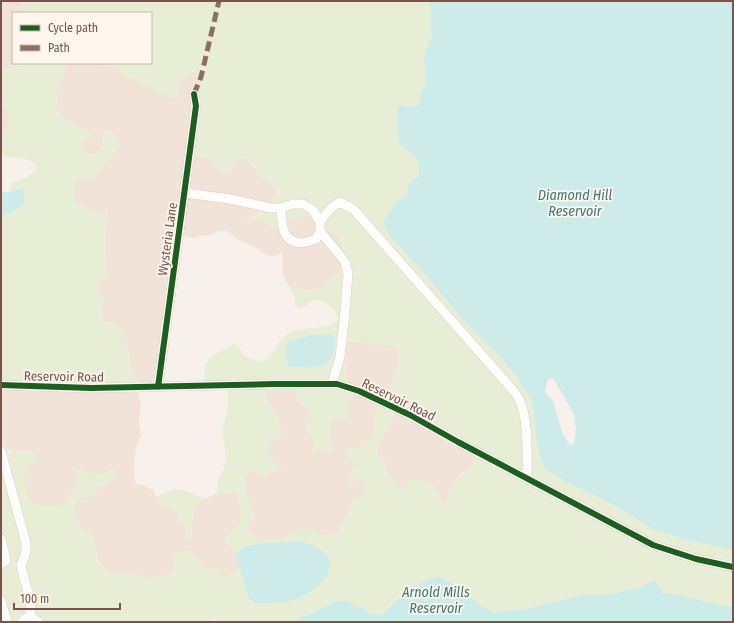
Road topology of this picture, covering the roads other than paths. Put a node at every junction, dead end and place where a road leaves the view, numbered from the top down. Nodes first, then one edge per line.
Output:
1 (194, 94) dead end
2 (185, 193) junction
3 (281, 208) junction
4 (320, 226) junction
5 (332, 384) junction
6 (1, 385) edge
7 (158, 387) junction
8 (1, 451) edge
9 (527, 478) junction
10 (1, 539) edge
11 (4, 562) edge
12 (21, 566) junction
13 (733, 567) edge
14 (1, 601) edge
15 (35, 620) edge
16 (7, 622) edge
17 (22, 622) edge

1 - 2 street, Wysteria Lane
2 - 3 street
2 - 7 street, Wysteria Lane
3 - 4 street
3 - 4 street
4 - 5 street
4 - 9 street
5 - 7 street, Reservoir Road
5 - 9 street, Reservoir Road
6 - 7 street, Reservoir Road
8 - 12 street
9 - 13 street, Reservoir Road
10 - 11 street
11 - 12 street
12 - 15 street
14 - 16 street
15 - 17 street

